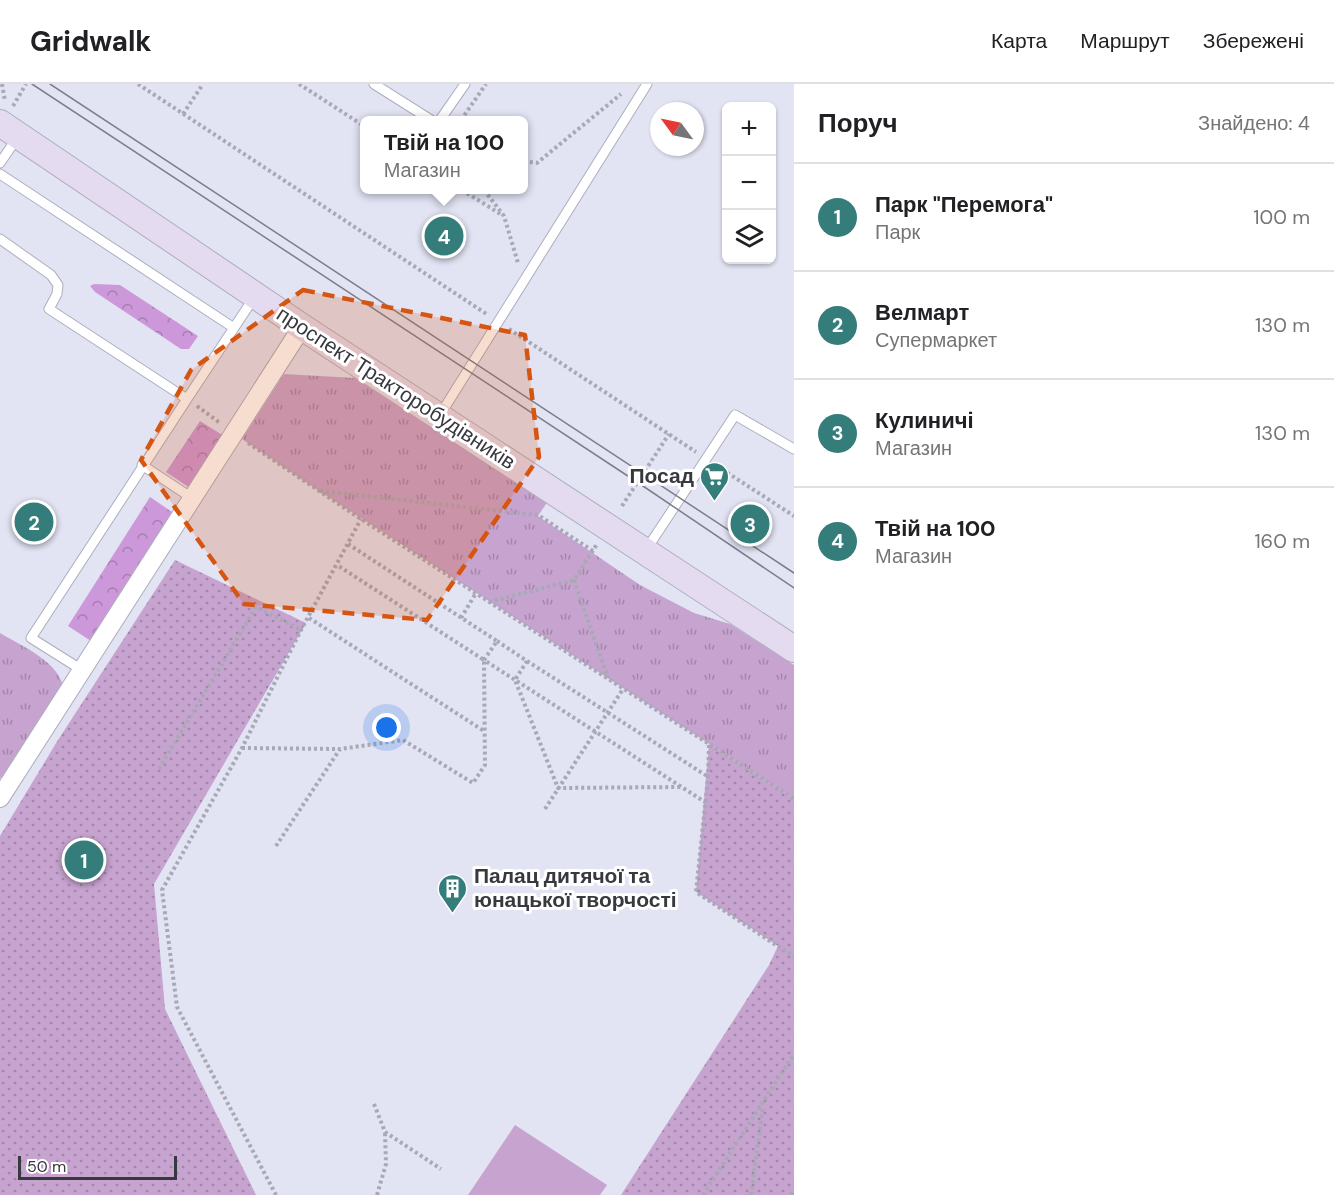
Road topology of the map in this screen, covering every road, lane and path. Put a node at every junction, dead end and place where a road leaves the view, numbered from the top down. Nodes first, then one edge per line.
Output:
1 (26, 84) edge
2 (138, 84) edge
3 (203, 84) edge
4 (299, 84) edge
5 (374, 84) edge
6 (465, 84) edge
7 (647, 84) edge
8 (625, 91) dead end
9 (183, 114) junction
10 (426, 116) edge
11 (444, 116) edge
12 (360, 123) edge
13 (9, 124) edge
14 (528, 162) edge
15 (0, 163) edge
16 (0, 174) edge
17 (470, 194) edge
18 (488, 194) edge
19 (504, 216) junction
20 (0, 240) edge
21 (524, 280) junction
22 (256, 295) junction
23 (498, 321) junction
24 (302, 327) junction
25 (234, 328) junction
26 (187, 399) junction
27 (438, 417) junction
28 (234, 434) junction
29 (669, 434) junction
30 (794, 450) edge
31 (706, 459) junction
32 (142, 465) junction
33 (319, 491) junction
34 (192, 498) junction
35 (622, 506) dead end
36 (794, 516) edge
37 (361, 519) junction
38 (348, 544) junction
39 (597, 544) dead end
40 (593, 551) junction
41 (645, 552) junction
42 (337, 565) junction
43 (574, 580) junction
44 (476, 593) junction
45 (489, 602) junction
46 (308, 618) junction
47 (461, 618) junction
48 (301, 630) junction
49 (496, 641) junction
50 (794, 649) edge
51 (484, 660) junction
52 (528, 661) junction
53 (82, 670) junction
54 (608, 679) junction
55 (515, 680) junction
56 (623, 688) junction
57 (607, 713) junction
58 (484, 731) junction
59 (595, 732) junction
60 (709, 744) junction
61 (242, 748) junction
62 (340, 749) junction
63 (159, 769) dead end
64 (708, 777) junction
65 (681, 787) junction
66 (558, 788) junction
67 (0, 796) edge
68 (794, 799) edge
69 (705, 802) junction
70 (545, 809) dead end
71 (276, 846) dead end
72 (794, 957) edge
73 (794, 1054) edge
74 (764, 1102) junction
75 (374, 1104) dead end
76 (385, 1132) junction
77 (441, 1169) dead end
78 (794, 1190) edge
79 (276, 1195) edge
80 (377, 1195) edge
81 (703, 1195) edge
82 (751, 1195) edge
83 (791, 1195) edge

1 - 13 path
2 - 9 path
3 - 9 path
4 - 12 path
5 - 10 lane
6 - 11 lane
7 - 21 lane
8 - 14 path
9 - 23 path
13 - 15 lane
13 - 22 main road, проспект Тракторобудівників
16 - 25 lane
17 - 19 path
18 - 19 path
19 - 21 path
20 - 26 lane
21 - 23 lane
22 - 24 main road, проспект Тракторобудівників
22 - 25 lane
23 - 27 lane
23 - 29 path
24 - 27 main road, проспект Тракторобудівників
24 - 28 street
25 - 26 lane
26 - 28 path
26 - 32 lane
27 - 41 main road, проспект Тракторобудівників
28 - 33 path
28 - 34 street
29 - 31 path
29 - 35 path
30 - 31 lane
31 - 36 path
31 - 41 lane
32 - 34 lane
32 - 53 lane
33 - 37 path
33 - 40 path
34 - 53 street
37 - 38 path
37 - 44 path
38 - 42 path
38 - 47 path
39 - 40 path
40 - 43 path
41 - 50 main road, проспект Тракторобудівників
42 - 46 path
42 - 51 path
43 - 45 path
43 - 54 path
44 - 45 path
44 - 47 path
45 - 54 path
46 - 48 path
46 - 58 path
47 - 49 path
48 - 61 path
48 - 63 path
49 - 51 path
49 - 52 path
51 - 55 path
51 - 58 path
52 - 55 path
52 - 57 path
53 - 67 street
54 - 56 path
55 - 59 path
55 - 66 path
56 - 57 path
56 - 60 path
57 - 59 path
57 - 64 path
58 - 62 path
59 - 65 path
59 - 66 path
60 - 64 path
60 - 68 path
61 - 62 path
61 - 79 path
62 - 71 path
64 - 69 path
65 - 66 path
65 - 69 path
66 - 70 path
69 - 72 path
73 - 74 path
74 - 81 path
74 - 82 path
75 - 76 path
76 - 77 path
76 - 80 path
78 - 83 path

